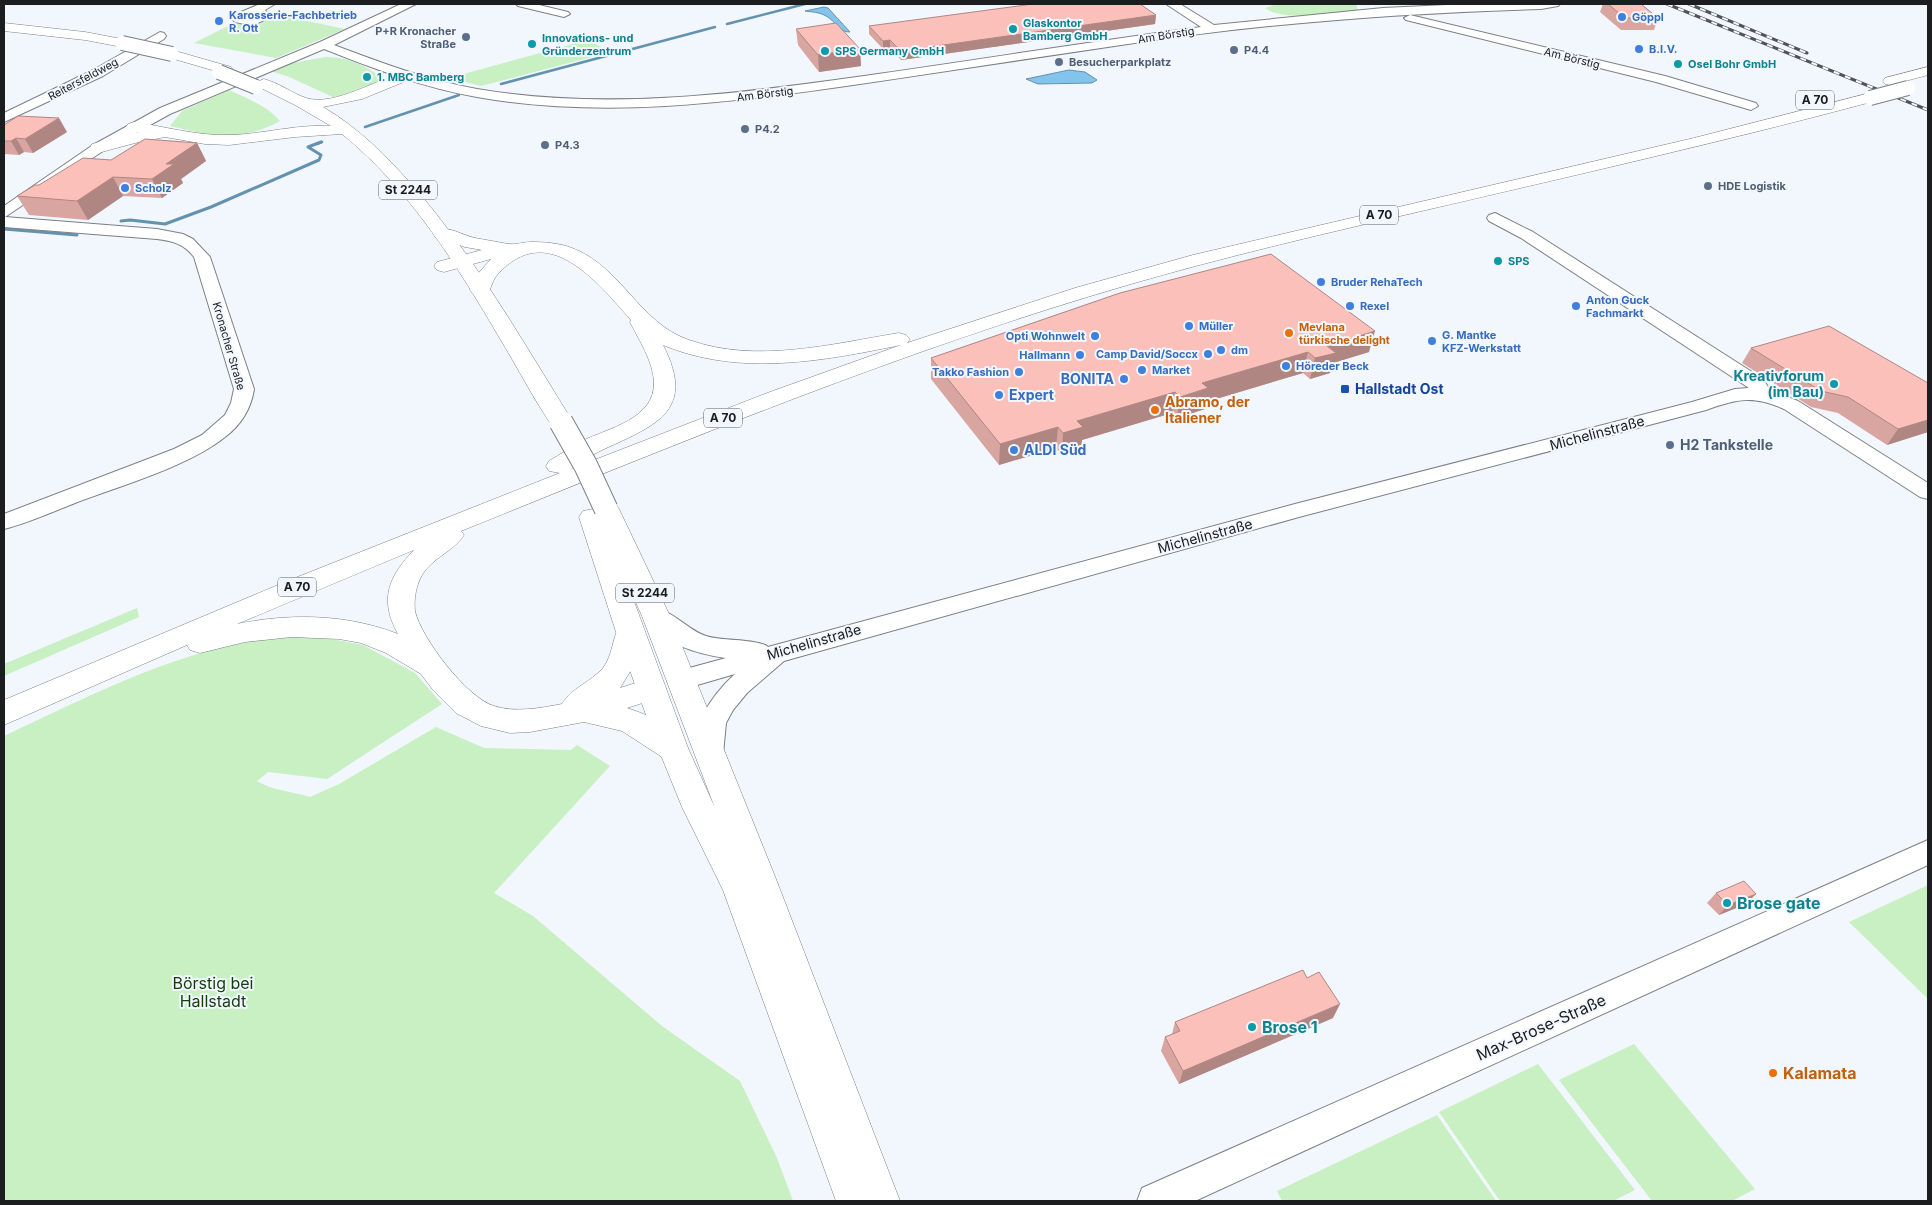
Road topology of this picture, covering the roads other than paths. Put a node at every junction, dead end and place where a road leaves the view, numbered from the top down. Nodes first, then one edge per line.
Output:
1 (410, 4) edge
2 (522, 4) edge
3 (1172, 4) edge
4 (1479, 4) edge
5 (1554, 4) edge
6 (1466, 8) junction
7 (1392, 11) junction
8 (552, 18) dead end
9 (1211, 28) junction
10 (4, 29) edge
11 (347, 34) junction
12 (160, 36) dead end
13 (324, 45) junction
14 (353, 56) junction
15 (291, 58) junction
16 (386, 68) junction
17 (1928, 71) edge
18 (410, 77) junction
19 (1928, 82) edge
20 (384, 85) junction
21 (301, 105) junction
22 (165, 110) junction
23 (1753, 110) junction
24 (1776, 116) junction
25 (4, 118) edge
26 (134, 126) junction
27 (339, 129) junction
28 (169, 132) junction
29 (258, 137) junction
30 (98, 148) junction
31 (1471, 177) dead end
32 (1384, 197) dead end
33 (4, 213) edge
34 (1496, 218) dead end
35 (4, 222) edge
36 (442, 233) junction
37 (527, 249) junction
38 (453, 264) junction
39 (480, 290) junction
40 (637, 316) junction
41 (900, 338) junction
42 (1761, 392) junction
43 (554, 424) junction
44 (554, 468) junction
45 (532, 492) junction
46 (1928, 492) edge
47 (599, 511) junction
48 (4, 522) edge
49 (656, 616) junction
50 (630, 632) junction
51 (785, 650) junction
52 (432, 669) junction
53 (680, 680) junction
54 (64, 687) junction
55 (651, 688) junction
56 (4, 694) edge
57 (4, 713) edge
58 (570, 713) junction
59 (673, 748) junction
60 (710, 756) junction
61 (1928, 852) edge
62 (857, 1201) edge
63 (879, 1201) edge
64 (1155, 1201) edge

1 - 11 street
2 - 8 street
3 - 9 street, Am Börstig
4 - 6 street, Am Börstig
5 - 6 street, Am Börstig
6 - 7 street, Am Börstig
7 - 9 street, Am Börstig
7 - 23 street, Am Börstig
9 - 18 street, Am Börstig
10 - 21 main road, St 2244, bridge
11 - 13 street
11 - 14 street
12 - 25 street, Reitersfeldweg
13 - 14 street, Am Börstig
13 - 15 street
14 - 15 street
14 - 16 street, Am Börstig
15 - 22 street
16 - 18 street, Am Börstig
16 - 20 main road
17 - 24 main road, A 70
18 - 20 main road
18 - 27 main road
19 - 24 main road, A 70, bridge
20 - 21 main road
21 - 27 main road, St 2244
21 - 29 main road
22 - 26 street
22 - 28 main road
23 - 24 main road, A 70
23 - 31 main road, A 70
24 - 45 main road, A 70
26 - 28 main road
26 - 30 street
27 - 29 main road
27 - 36 main road, St 2244
27 - 38 main road, St 2244
28 - 29 main road
28 - 30 main road
30 - 33 street
32 - 41 main road, A 70
34 - 42 street, Michelinstraße
35 - 48 street, Kronacher Straße
36 - 37 main road
36 - 38 main road, St 2244
37 - 38 main road
37 - 39 main road
37 - 40 main road
38 - 39 main road, St 2244
38 - 43 main road, St 2244
39 - 43 main road, St 2244
40 - 41 main road
40 - 44 main road
41 - 44 main road, A 70
42 - 46 street, Michelinstraße
42 - 51 street, Michelinstraße
43 - 47 main road, St 2244
44 - 56 main road, A 70
45 - 52 main road
45 - 54 main road, A 70
47 - 49 main road, St 2244
47 - 50 main road, St 2244
49 - 51 street
49 - 53 main road, St 2244
50 - 55 main road, St 2244
50 - 58 main road
51 - 53 street, Michelinstraße
51 - 60 street
52 - 54 main road
52 - 58 main road
53 - 55 main road, Michelinstraße
53 - 60 main road, St 2244
54 - 57 main road, A 70
55 - 58 main road, Michelinstraße
55 - 59 main road, St 2244
58 - 59 main road
59 - 62 main road, St 2244
60 - 63 main road, St 2244
61 - 64 street, Max-Brose-Straße

